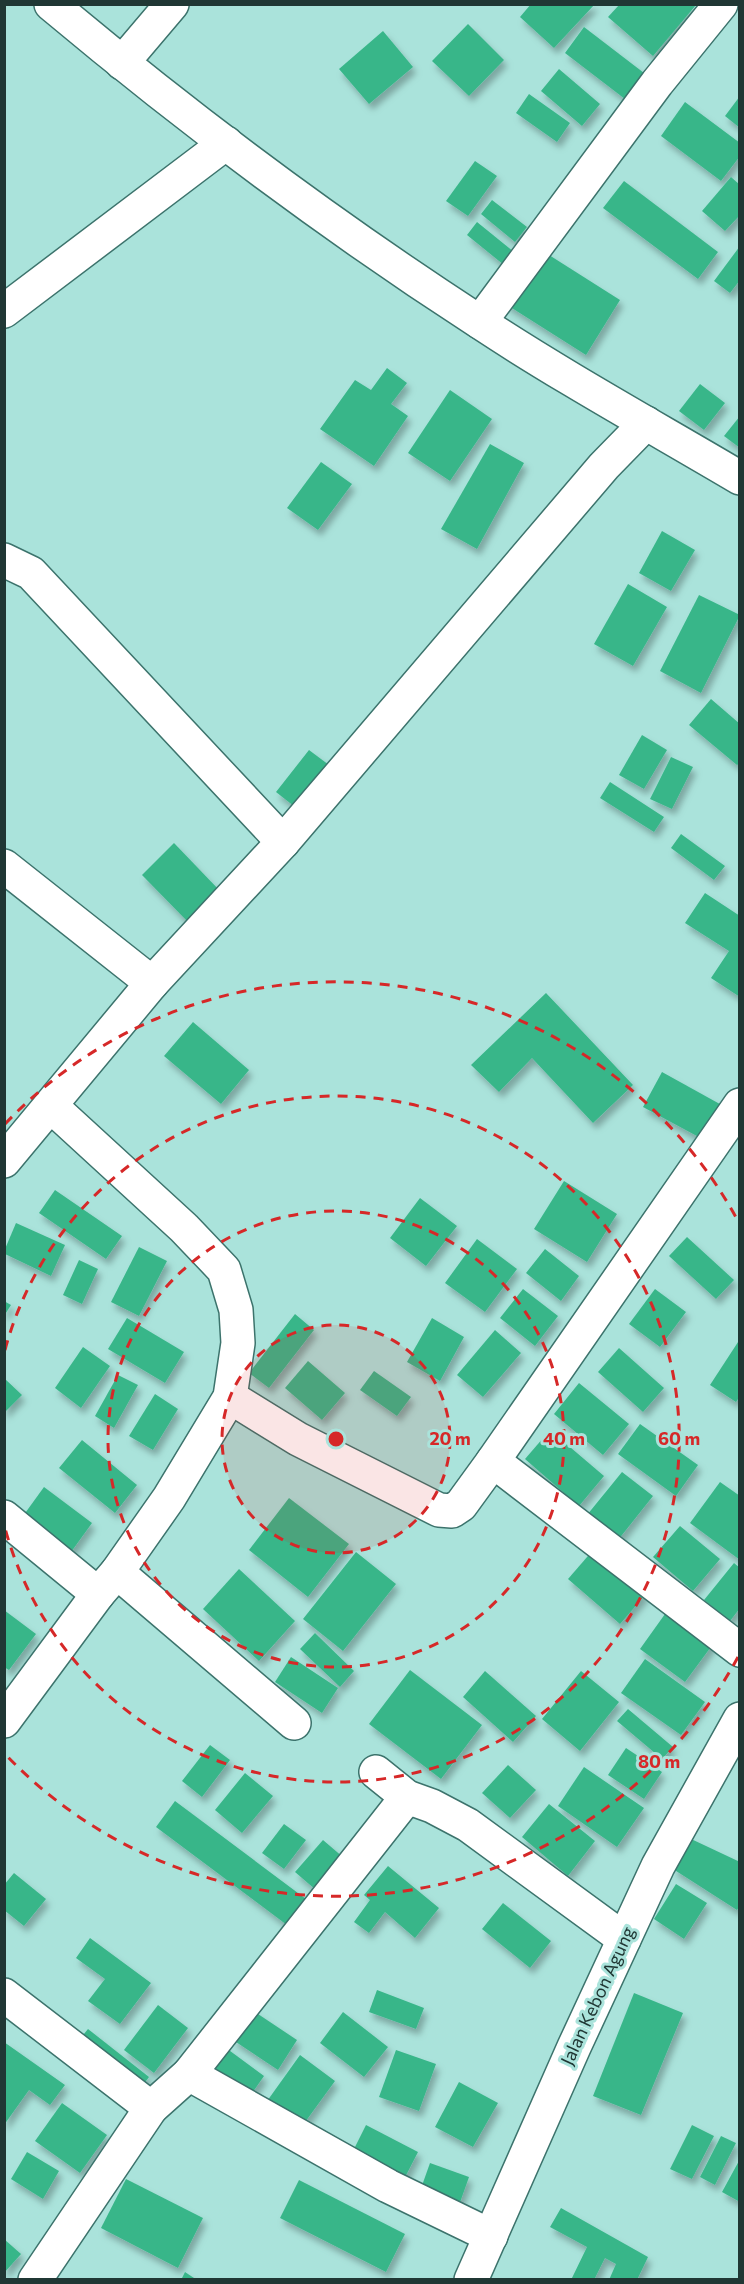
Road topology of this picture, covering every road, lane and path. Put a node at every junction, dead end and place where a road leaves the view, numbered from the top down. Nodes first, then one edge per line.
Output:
1 (51, 4) edge
2 (172, 4) edge
3 (721, 4) edge
4 (122, 63) junction
5 (226, 143) junction
6 (4, 311) edge
7 (480, 322) junction
8 (646, 423) junction
9 (740, 478) edge
10 (4, 560) edge
11 (283, 842) junction
12 (4, 866) edge
13 (152, 983) junction
14 (740, 1105) edge
15 (51, 1106) junction
16 (728, 1146) edge
17 (4, 1161) edge
18 (230, 1397) junction
19 (493, 1461) junction
20 (4, 1517) edge
21 (108, 1583) junction
22 (740, 1650) edge
23 (740, 1719) edge
24 (4, 1721) edge
25 (294, 1723) dead end
26 (376, 1772) dead end
27 (407, 1797) junction
28 (624, 1939) junction
29 (5, 1998) edge
30 (189, 2074) junction
31 (151, 2109) junction
32 (491, 2236) junction
33 (34, 2280) edge
34 (471, 2280) edge

1 - 4 street
2 - 4 street
3 - 7 street
4 - 5 street
5 - 6 street
5 - 7 street
7 - 8 street
8 - 9 street
8 - 11 street
10 - 11 street
11 - 13 street
12 - 13 street
13 - 15 street
14 - 16 street
15 - 17 street
15 - 18 street
16 - 19 street
18 - 19 street
18 - 21 street
19 - 22 street
20 - 21 street
21 - 24 street
21 - 25 street
23 - 28 street, Jalan Kebon Agung
26 - 27 street
27 - 28 street
27 - 30 street
28 - 32 street, Jalan Kebon Agung
29 - 31 street
30 - 31 street
30 - 32 street
31 - 33 street
32 - 34 street, Jalan Kebon Agung

